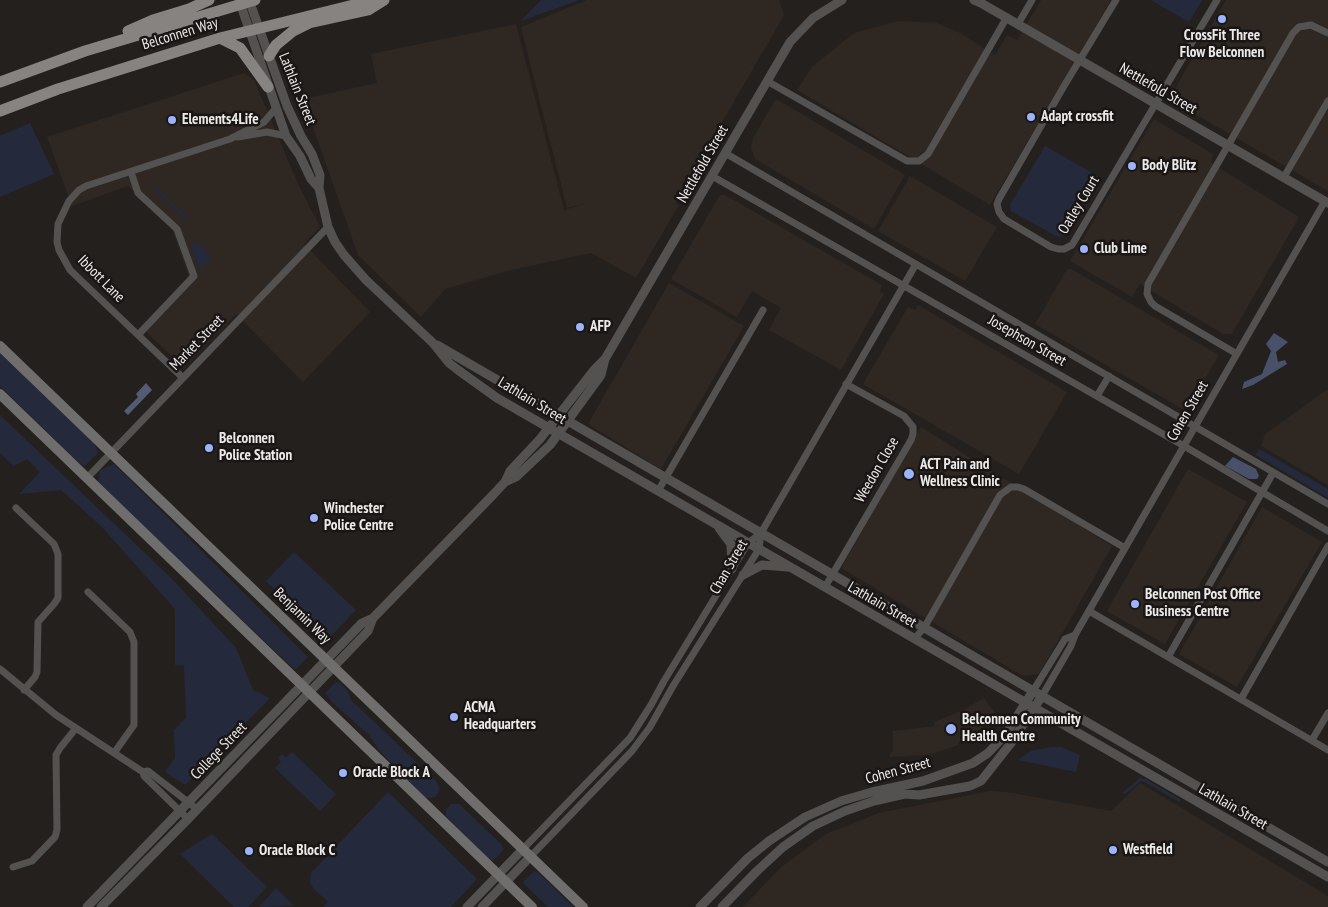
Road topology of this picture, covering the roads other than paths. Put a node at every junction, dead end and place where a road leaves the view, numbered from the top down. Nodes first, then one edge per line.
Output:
1 (209, 0) edge
2 (374, 0) edge
3 (384, 0) edge
4 (842, 0) edge
5 (974, 0) edge
6 (1032, 0) edge
7 (1116, 0) edge
8 (1217, 0) edge
9 (246, 1) edge
10 (1007, 17) junction
11 (1018, 24) junction
12 (254, 29) junction
13 (1328, 34) edge
14 (220, 38) junction
15 (85, 50) junction
16 (269, 56) junction
17 (1081, 60) junction
18 (767, 81) junction
19 (0, 82) edge
20 (268, 87) junction
21 (1328, 101) edge
22 (1156, 104) junction
23 (276, 108) junction
24 (0, 111) edge
25 (286, 136) junction
26 (230, 138) junction
27 (1228, 145) junction
28 (725, 153) junction
29 (131, 172) junction
30 (712, 176) junction
31 (1284, 177) junction
32 (318, 188) junction
33 (1326, 202) edge
34 (328, 227) junction
35 (916, 264) junction
36 (904, 286) junction
37 (763, 310) dead end
38 (138, 335) junction
39 (433, 343) junction
40 (0, 346) edge
41 (1237, 354) junction
42 (605, 359) junction
43 (1109, 376) junction
44 (183, 378) junction
45 (846, 384) junction
46 (0, 394) edge
47 (1097, 396) junction
48 (559, 416) junction
49 (568, 422) junction
50 (1195, 426) junction
51 (550, 428) junction
52 (559, 433) junction
53 (1184, 446) junction
54 (111, 453) junction
55 (1273, 473) junction
56 (87, 478) junction
57 (665, 478) junction
58 (505, 482) junction
59 (658, 491) junction
60 (1262, 492) junction
61 (1328, 504) edge
62 (16, 508) dead end
63 (715, 524) junction
64 (1328, 531) edge
65 (761, 533) junction
66 (748, 543) junction
67 (1328, 546) edge
68 (1125, 548) junction
69 (759, 549) junction
70 (791, 568) junction
71 (732, 569) junction
72 (832, 574) junction
73 (742, 575) junction
74 (825, 587) junction
75 (88, 592) dead end
76 (1088, 611) junction
77 (924, 628) junction
78 (1075, 635) junction
79 (914, 639) junction
80 (1168, 657) junction
81 (330, 664) junction
82 (0, 669) edge
83 (306, 688) junction
84 (24, 690) junction
85 (1034, 691) junction
86 (1042, 696) junction
87 (1240, 699) junction
88 (1026, 704) junction
89 (1034, 708) junction
90 (1328, 713) edge
91 (76, 728) junction
92 (1312, 740) junction
93 (1328, 750) edge
94 (114, 753) junction
95 (143, 772) junction
96 (188, 802) junction
97 (197, 810) junction
98 (180, 811) junction
99 (188, 819) junction
100 (526, 853) junction
101 (1328, 862) edge
102 (13, 867) dead end
103 (1328, 877) edge
104 (503, 878) junction
105 (87, 907) edge
106 (101, 907) edge
107 (467, 907) edge
108 (482, 907) edge
109 (532, 907) edge
110 (583, 907) edge
111 (700, 907) edge
112 (722, 907) edge

1 - 15 main road
2 - 12 main road, Belconnen Way
3 - 16 main road
4 - 18 street, Nettlefold Street
5 - 10 street, Nettlefold Street
6 - 11 street
7 - 17 street, Oatley Court
8 - 22 street, Oatley Court
9 - 12 street
9 - 15 main road, Belconnen Way
10 - 11 street, Nettlefold Street
10 - 18 street
11 - 17 street, Nettlefold Street
12 - 14 main road, Belconnen Way
12 - 16 street, Lathlain Street
12 - 20 street, Lathlain Street
13 - 27 street
14 - 20 main road
14 - 24 main road, Belconnen Way
15 - 19 main road, Belconnen Way
16 - 32 street, Lathlain Street
17 - 22 street, Nettlefold Street
17 - 22 street, Oatley Court
18 - 28 street, Nettlefold Street
20 - 23 street, Lathlain Street
21 - 31 street
22 - 27 street, Nettlefold Street
23 - 25 street, Lathlain Street
23 - 26 street, Lathlain Street
25 - 26 street, Lathlain Street
25 - 32 street, Lathlain Street
26 - 29 street, Ibbott Lane
27 - 31 street, Nettlefold Street
27 - 41 street
28 - 30 street, Nettlefold Street
28 - 35 street, Josephson Street
29 - 38 street
29 - 38 street, Ibbott Lane
30 - 36 street, Josephson Street
30 - 42 street, Nettlefold Street
31 - 33 street, Nettlefold Street
32 - 34 street, Lathlain Street
33 - 41 street, Cohen Street
34 - 39 street, Lathlain Street
34 - 44 street, Market Street
35 - 36 street
35 - 43 street, Josephson Street
36 - 45 street
36 - 47 street, Josephson Street
37 - 57 street
38 - 44 street, Ibbott Lane
39 - 48 street, Lathlain Street
39 - 51 street, Lathlain Street
40 - 54 main road, Benjamin Way
41 - 50 street, Cohen Street
42 - 48 street, Nettlefold Street
42 - 49 street, Nettlefold Street
43 - 47 street
43 - 50 street, Josephson Street
44 - 54 street, Market Street
45 - 65 street
45 - 72 street, Weedon Close
46 - 56 main road
47 - 53 street, Josephson Street
48 - 49 street, Lathlain Street
48 - 51 street, Nettlefold Street
49 - 52 street, Nettlefold Street
49 - 57 street, Lathlain Street
50 - 53 street, Cohen Street
50 - 55 street, Josephson Street
51 - 52 street, Lathlain Street
51 - 58 street, College Street
52 - 58 street, College Street
52 - 59 street, Lathlain Street
53 - 60 street, Josephson Street
53 - 68 street, Cohen Street
54 - 56 street, Market Street
54 - 81 main road, Benjamin Way
55 - 60 street
55 - 61 street, Josephson Street
56 - 83 main road
57 - 59 street
57 - 65 street, Lathlain Street
58 - 81 street, College Street
59 - 63 street, Lathlain Street
60 - 64 street, Josephson Street
60 - 80 street
62 - 84 street
63 - 66 street, Lathlain Street
63 - 71 street
65 - 66 street, Chan Street
65 - 69 street, Chan Street
65 - 72 street, Lathlain Street
66 - 69 street, Lathlain Street
66 - 71 street, Chan Street
67 - 87 street
68 - 76 street, Cohen Street
68 - 77 street
69 - 70 street, Lathlain Street
69 - 73 street, Chan Street
70 - 73 street
70 - 74 street, Lathlain Street
71 - 100 street, Chan Street
72 - 74 street, Weedon Close
72 - 77 street, Lathlain Street
73 - 100 street, Chan Street
74 - 79 street, Lathlain Street
75 - 94 street
76 - 78 street, Cohen Street
76 - 80 street
77 - 79 street
77 - 85 street, Lathlain Street
78 - 85 street, Cohen Street
78 - 86 street, Cohen Street
79 - 88 street, Lathlain Street
80 - 87 street
81 - 83 street, College Street
81 - 100 main road, Benjamin Way
82 - 84 street
83 - 96 street, College Street
83 - 97 street, College Street
83 - 104 main road
84 - 91 street
85 - 86 street, Lathlain Street
85 - 88 street, Cohen Street
86 - 89 street, Cohen Street
86 - 101 street, Lathlain Street
87 - 92 street
88 - 89 street, Lathlain Street
88 - 111 street, Cohen Street
89 - 103 street, Lathlain Street
89 - 112 street, Cohen Street
90 - 92 street
91 - 94 street
91 - 102 street
92 - 93 street
94 - 95 street
95 - 96 street
95 - 98 street
96 - 97 street
96 - 98 street, College Street
97 - 99 street, College Street
98 - 99 street
98 - 105 street, College Street
99 - 106 street, College Street
100 - 104 street
100 - 110 main road, Benjamin Way
104 - 107 street
104 - 108 street
104 - 109 main road

